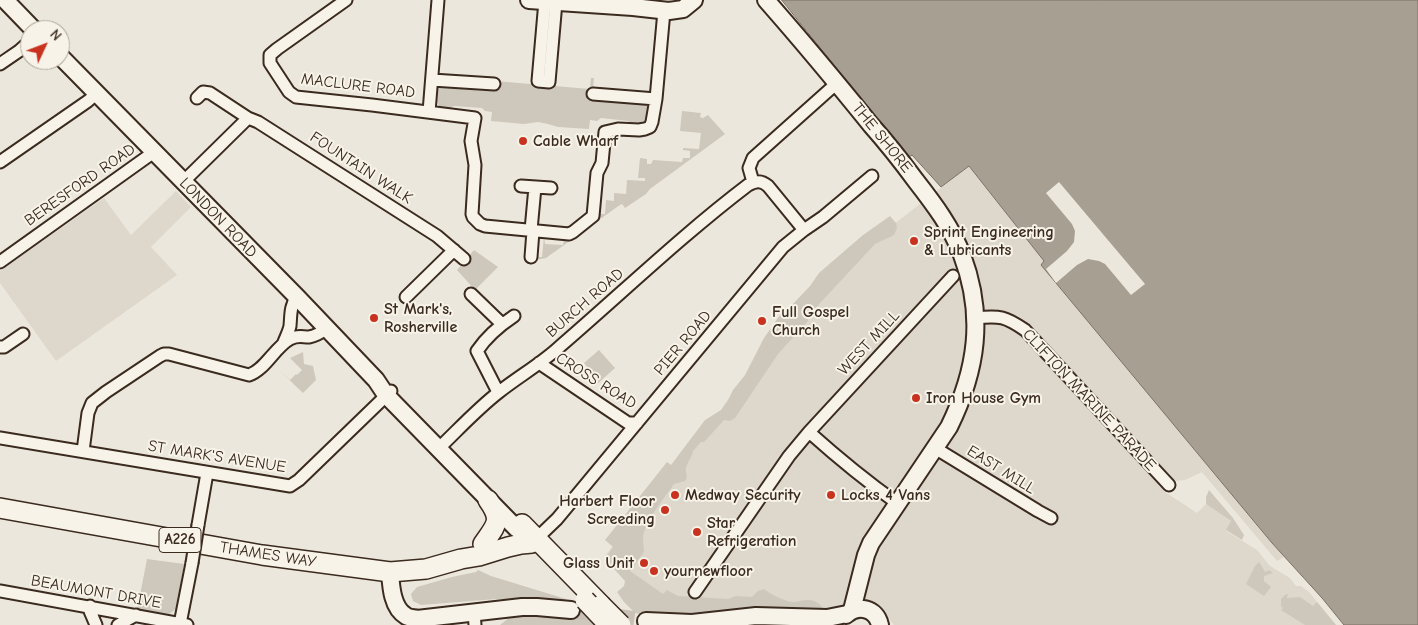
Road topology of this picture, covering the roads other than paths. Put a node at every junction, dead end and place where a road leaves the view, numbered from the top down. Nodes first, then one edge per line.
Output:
1 (5, 0) edge
2 (346, 0) edge
3 (438, 0) edge
4 (694, 0) edge
5 (766, 0) edge
6 (546, 1) edge
7 (633, 4) edge
8 (664, 11) junction
9 (24, 20) edge
10 (20, 50) edge
11 (0, 64) edge
12 (70, 66) edge
13 (432, 80) junction
14 (837, 83) junction
15 (494, 84) dead end
16 (97, 93) junction
17 (593, 94) dead end
18 (197, 98) dead end
19 (656, 99) junction
20 (429, 112) junction
21 (248, 118) junction
22 (154, 152) junction
23 (0, 162) edge
24 (872, 176) dead end
25 (183, 182) junction
26 (753, 182) junction
27 (521, 186) dead end
28 (534, 187) junction
29 (551, 188) dead end
30 (532, 230) junction
31 (804, 230) junction
32 (454, 250) junction
33 (531, 257) dead end
34 (464, 259) dead end
35 (0, 262) edge
36 (953, 276) dead end
37 (471, 294) dead end
38 (297, 297) junction
39 (406, 297) dead end
40 (514, 316) dead end
41 (976, 318) junction
42 (502, 324) junction
43 (327, 328) junction
44 (23, 334) dead end
45 (284, 342) junction
46 (0, 347) edge
47 (539, 364) junction
48 (389, 392) junction
49 (498, 392) junction
50 (637, 423) junction
51 (809, 432) junction
52 (0, 438) edge
53 (441, 446) junction
54 (935, 448) junction
55 (83, 451) junction
56 (207, 473) junction
57 (1169, 485) dead end
58 (488, 500) junction
59 (897, 503) junction
60 (0, 508) edge
61 (1051, 518) dead end
62 (530, 533) junction
63 (483, 544) junction
64 (461, 559) junction
65 (863, 565) junction
66 (390, 572) junction
67 (0, 591) edge
68 (694, 592) dead end
69 (586, 605) junction
70 (90, 606) junction
71 (136, 615) junction
72 (847, 617) edge
73 (474, 618) edge
74 (879, 620) edge
75 (646, 622) dead end
76 (809, 622) edge
77 (183, 624) edge
78 (96, 625) edge
79 (118, 625) edge
80 (609, 625) edge
81 (621, 625) edge

1 - 9 street
2 - 20 street, MACLURE ROAD
3 - 13 street
4 - 8 street
5 - 14 street, THE SHORE
6 - 6 street
6 - 7 street
7 - 8 street
8 - 19 street
10 - 11 street
12 - 16 street, LONDON ROAD
13 - 15 street
13 - 20 street
14 - 26 street
14 - 41 street, THE SHORE
16 - 22 street, LONDON ROAD
16 - 23 street
17 - 19 street
18 - 21 street, FOUNTAIN WALK
19 - 30 street
20 - 30 street, MACLURE ROAD
21 - 25 street
21 - 32 street, FOUNTAIN WALK
22 - 25 street, LONDON ROAD
22 - 35 street, BERESFORD ROAD
24 - 31 street, PIER ROAD
25 - 38 street, LONDON ROAD
26 - 31 street
26 - 47 street, BURCH ROAD
27 - 28 street
28 - 29 street
28 - 30 street
30 - 33 street
31 - 50 street, PIER ROAD
32 - 34 street, FOUNTAIN WALK
32 - 39 street
36 - 51 street, WEST MILL
37 - 42 street
38 - 43 street, LONDON ROAD
38 - 45 street
40 - 42 street
41 - 54 street
41 - 57 street, CLIFTON MARINE PARADE
42 - 49 street
43 - 45 street
43 - 48 street, LONDON ROAD
44 - 46 street
45 - 55 street
47 - 49 street, BURCH ROAD
47 - 50 street, CROSS ROAD
48 - 53 street, LONDON ROAD
48 - 56 street, ST MARK'S AVENUE
49 - 53 street, BURCH ROAD
50 - 62 street, PIER ROAD
51 - 59 street
51 - 68 street, WEST MILL
52 - 55 street, ST MARK'S AVENUE
53 - 58 street, LONDON ROAD
53 - 62 street, LONDON ROAD
54 - 59 street
54 - 61 street, EAST MILL
55 - 56 street, ST MARK'S AVENUE
56 - 77 street, bridge
58 - 62 street, LONDON ROAD
58 - 63 main road, A226
59 - 65 street
60 - 66 main road, THAMES WAY / A226
62 - 63 main road, THAMES WAY / A226
62 - 64 main road, THAMES WAY / A226
62 - 69 main road, LONDON ROAD
63 - 64 main road, THAMES WAY / A226
64 - 66 main road, THAMES WAY / A226
65 - 72 street
65 - 74 street
66 - 73 street
67 - 70 street, BEAUMONT DRIVE
69 - 73 street
69 - 80 main road, bridge
69 - 81 main road, bridge
70 - 71 street, BEAUMONT DRIVE
70 - 78 street
71 - 77 street, BEAUMONT DRIVE
71 - 79 street
72 - 74 street
72 - 76 street
75 - 76 street

